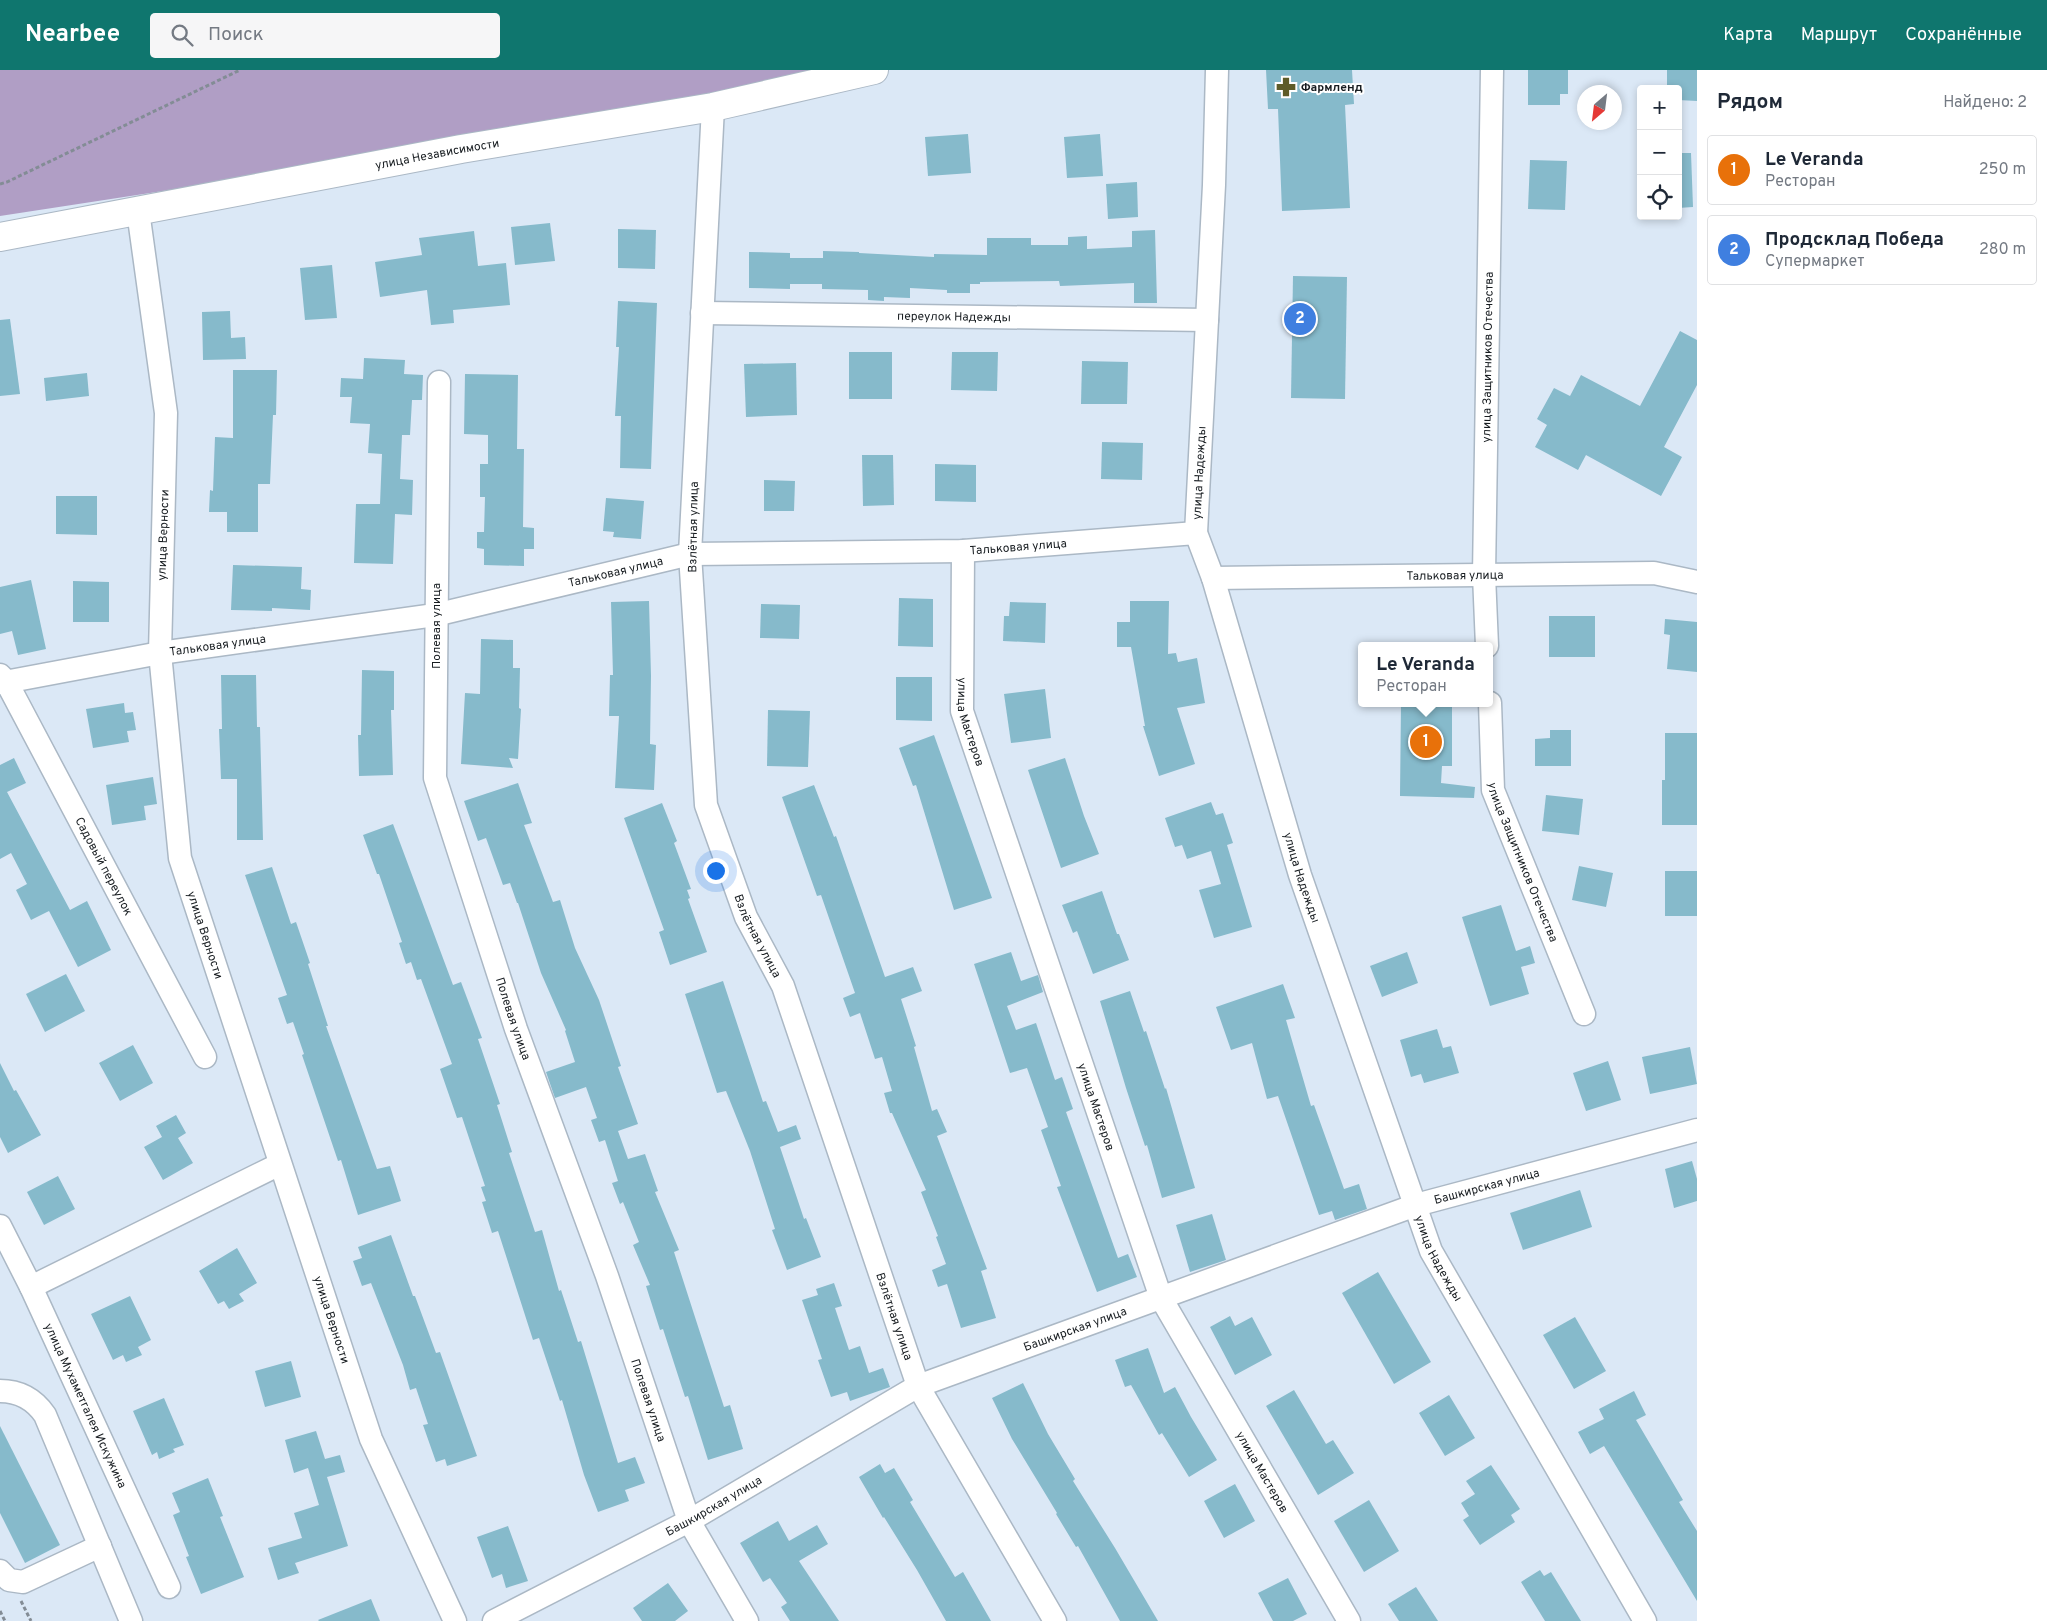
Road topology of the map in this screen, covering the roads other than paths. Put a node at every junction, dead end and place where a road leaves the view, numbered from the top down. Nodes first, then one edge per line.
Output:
1 (874, 70) edge
2 (1217, 70) edge
3 (1492, 70) edge
4 (713, 107) junction
5 (138, 211) junction
6 (0, 237) edge
7 (702, 313) junction
8 (1207, 320) junction
9 (439, 382) dead end
10 (1196, 533) junction
11 (963, 551) junction
12 (690, 554) junction
13 (1484, 575) junction
14 (1213, 578) junction
15 (1697, 582) edge
16 (436, 615) junction
17 (1487, 642) edge
18 (160, 653) junction
19 (2, 680) edge
20 (1490, 707) edge
21 (1584, 1014) dead end
22 (205, 1058) dead end
23 (1697, 1130) edge
24 (280, 1164) junction
25 (1416, 1205) junction
26 (0, 1226) edge
27 (31, 1287) junction
28 (1160, 1298) junction
29 (918, 1386) junction
30 (0, 1391) edge
31 (689, 1520) junction
32 (100, 1546) junction
33 (0, 1571) edge
34 (169, 1587) dead end
35 (131, 1621) edge
36 (455, 1621) edge
37 (494, 1621) edge
38 (747, 1621) edge
39 (1056, 1621) edge
40 (1350, 1621) edge
41 (1644, 1621) edge

1 - 4 main road, улица Независимости
2 - 8 street, улица Надежды
3 - 13 street, улица Защитников Отечества
4 - 5 main road, улица Независимости
4 - 7 street, Взлётная улица
5 - 6 main road, улица Независимости
5 - 18 street, улица Верности
7 - 8 street, переулок Надежды
7 - 12 street, Взлётная улица
8 - 10 street, улица Надежды
9 - 16 street, Полевая улица
10 - 11 street, Тальковая улица
10 - 14 street, улица Надежды
11 - 12 street, Тальковая улица
11 - 28 street, улица Мастеров
12 - 16 street, Тальковая улица
12 - 29 street, Взлётная улица
13 - 14 street, Тальковая улица
13 - 15 street, Тальковая улица
13 - 17 street, улица Защитников Отечества
14 - 25 street, улица Надежды
16 - 18 street, Тальковая улица
16 - 31 street, Полевая улица
18 - 19 street, Тальковая улица
18 - 24 street, улица Верности
19 - 22 street, Садовый переулок
20 - 21 street, улица Защитников Отечества
23 - 25 street, Башкирская улица
24 - 27 street
24 - 36 street, улица Верности
25 - 28 street, Башкирская улица
25 - 41 street, улица Надежды
26 - 27 street, улица Мухаметгалея Искужина
27 - 34 street, улица Мухаметгалея Искужина
28 - 29 street, Башкирская улица
28 - 40 street, улица Мастеров
29 - 31 street, Башкирская улица
29 - 39 street, Взлётная улица
30 - 32 street
31 - 37 street, Башкирская улица
31 - 38 street, Полевая улица
32 - 33 street
32 - 35 street

